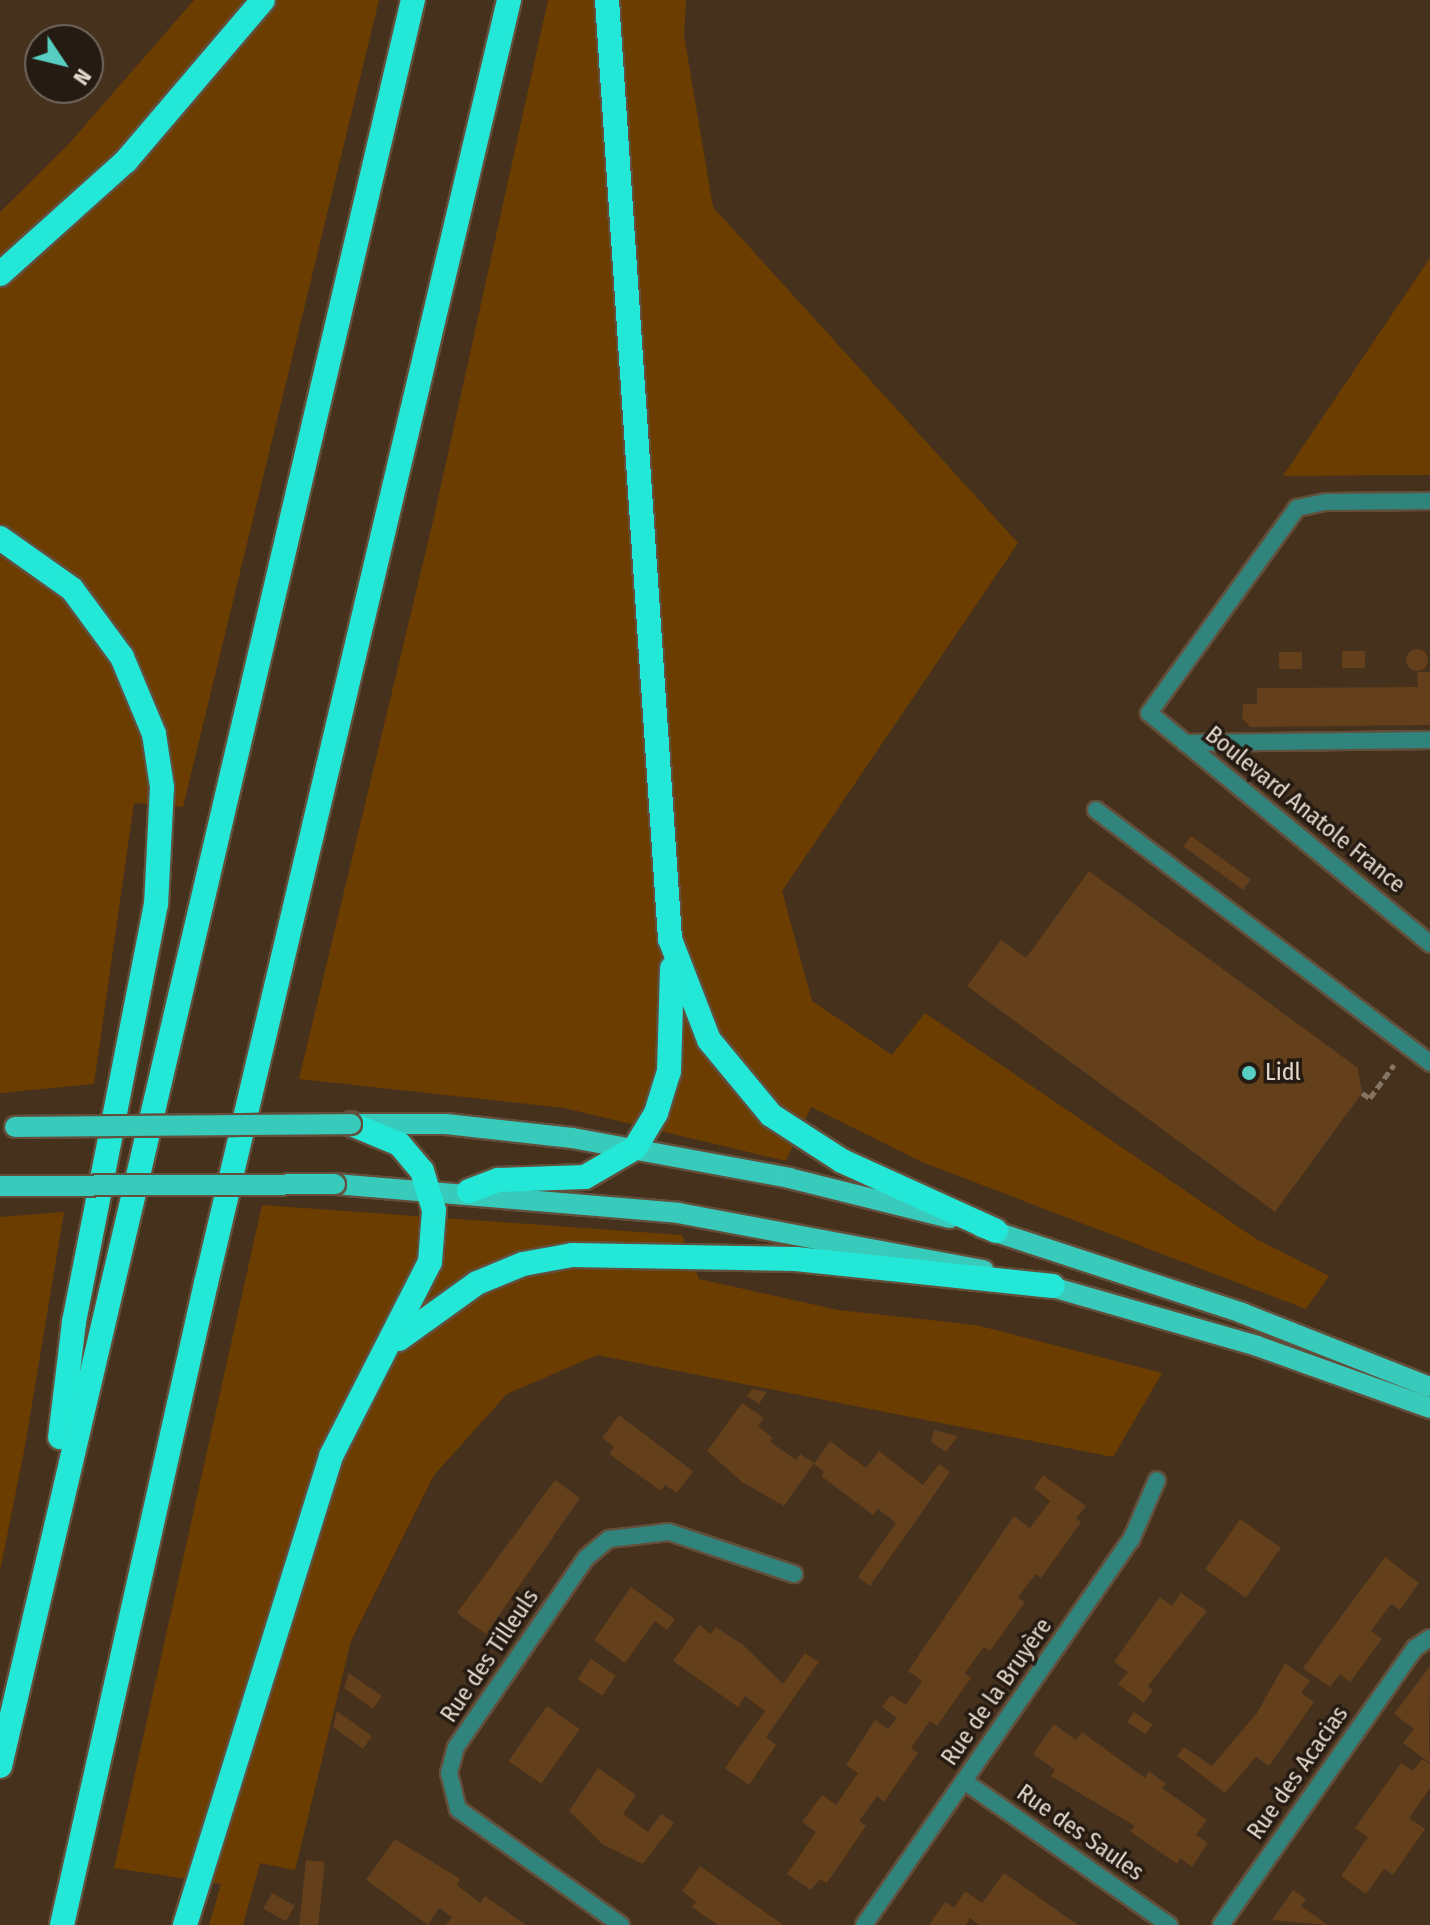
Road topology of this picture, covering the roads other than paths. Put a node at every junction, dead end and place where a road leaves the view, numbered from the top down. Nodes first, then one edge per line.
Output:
1 (263, 0) edge
2 (413, 0) edge
3 (509, 0) edge
4 (607, 0) edge
5 (0, 274) edge
6 (1430, 501) edge
7 (0, 538) edge
8 (1430, 740) edge
9 (1185, 743) junction
10 (1096, 810) dead end
11 (670, 939) junction
12 (1430, 944) edge
13 (1430, 1063) edge
14 (351, 1124) junction
15 (7, 1128) edge
16 (635, 1148) junction
17 (0, 1186) edge
18 (429, 1188) junction
19 (469, 1191) junction
20 (996, 1231) junction
21 (1053, 1286) junction
22 (382, 1359) junction
23 (1430, 1387) edge
24 (1430, 1408) edge
25 (1157, 1480) dead end
26 (45, 1558) junction
27 (794, 1574) dead end
28 (1430, 1638) edge
29 (0, 1766) edge
30 (964, 1781) junction
31 (62, 1925) edge
32 (185, 1925) edge
33 (621, 1925) edge
34 (864, 1925) edge
35 (1169, 1925) edge
36 (1221, 1925) edge

1 - 5 highway
2 - 26 highway
3 - 31 highway
4 - 11 highway
6 - 9 street, Boulevard Anatole France
7 - 26 highway
8 - 9 street
9 - 12 street, Boulevard Anatole France
10 - 13 street
11 - 16 highway
11 - 20 highway
14 - 15 main road, bridge
14 - 16 main road
14 - 18 highway
16 - 19 highway
16 - 20 main road
17 - 18 main road, bridge
18 - 19 main road
18 - 22 highway
19 - 21 main road
20 - 23 main road
21 - 22 highway
21 - 24 main road
22 - 32 highway
25 - 30 street, Rue de la Bruyère
26 - 29 highway
27 - 33 street, Rue des Tilleuls
28 - 36 street, Rue des Acacias
30 - 34 street, Rue de la Bruyère
30 - 35 street, Rue des Saules

